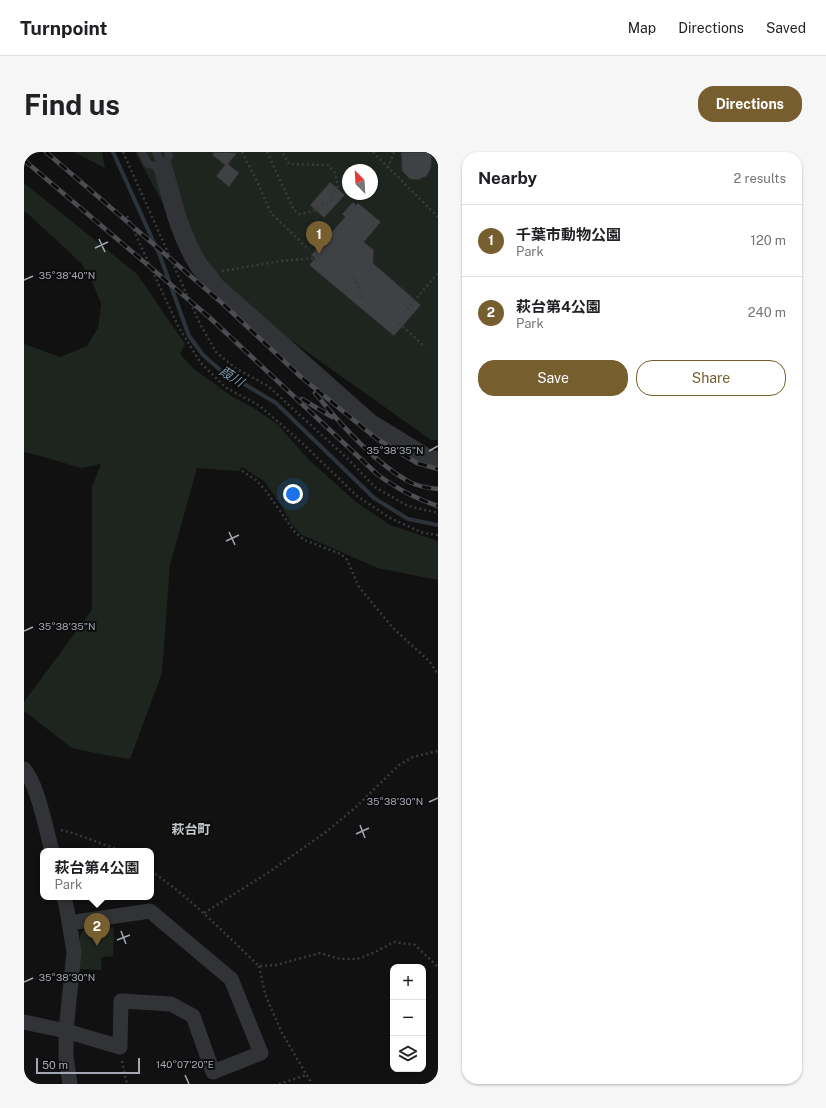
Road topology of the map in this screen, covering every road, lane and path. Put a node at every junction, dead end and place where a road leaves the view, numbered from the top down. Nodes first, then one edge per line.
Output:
1 (123, 152) edge
2 (142, 152) edge
3 (242, 152) edge
4 (267, 152) edge
5 (282, 152) edge
6 (373, 152) edge
7 (394, 152) edge
8 (162, 157) edge
9 (388, 168) junction
10 (127, 216) dead end
11 (438, 217) edge
12 (309, 250) dead end
13 (315, 258) dead end
14 (438, 273) edge
15 (225, 277) dead end
16 (354, 278) dead end
17 (363, 299) dead end
18 (404, 313) dead end
19 (399, 323) dead end
20 (425, 347) dead end
21 (438, 461) edge
22 (242, 471) dead end
23 (438, 513) edge
24 (438, 535) edge
25 (438, 675) edge
26 (438, 751) edge
27 (24, 769) edge
28 (45, 827) junction
29 (51, 848) edge
30 (113, 848) edge
31 (154, 873) edge
32 (65, 900) edge
33 (204, 913) junction
34 (69, 924) junction
35 (259, 966) junction
36 (438, 967) edge
37 (24, 1022) edge
38 (66, 1031) junction
39 (120, 1047) junction
40 (306, 1075) junction
41 (70, 1084) edge
42 (126, 1084) edge
43 (279, 1084) edge
44 (312, 1084) edge

1 - 23 path
2 - 8 lane
3 - 12 path
4 - 5 path
6 - 9 path
7 - 9 path
8 - 21 street
9 - 11 path
10 - 24 path
13 - 15 path
14 - 18 path
16 - 17 path
19 - 20 path
22 - 25 path
26 - 33 path
27 - 28 street
28 - 29 street
28 - 30 path
31 - 33 path
32 - 34 street
33 - 35 path
34 - 38 street
34 - 39 street
35 - 36 path
35 - 40 path
37 - 38 street
38 - 39 street
38 - 41 street
39 - 42 path
40 - 43 path
40 - 44 path

